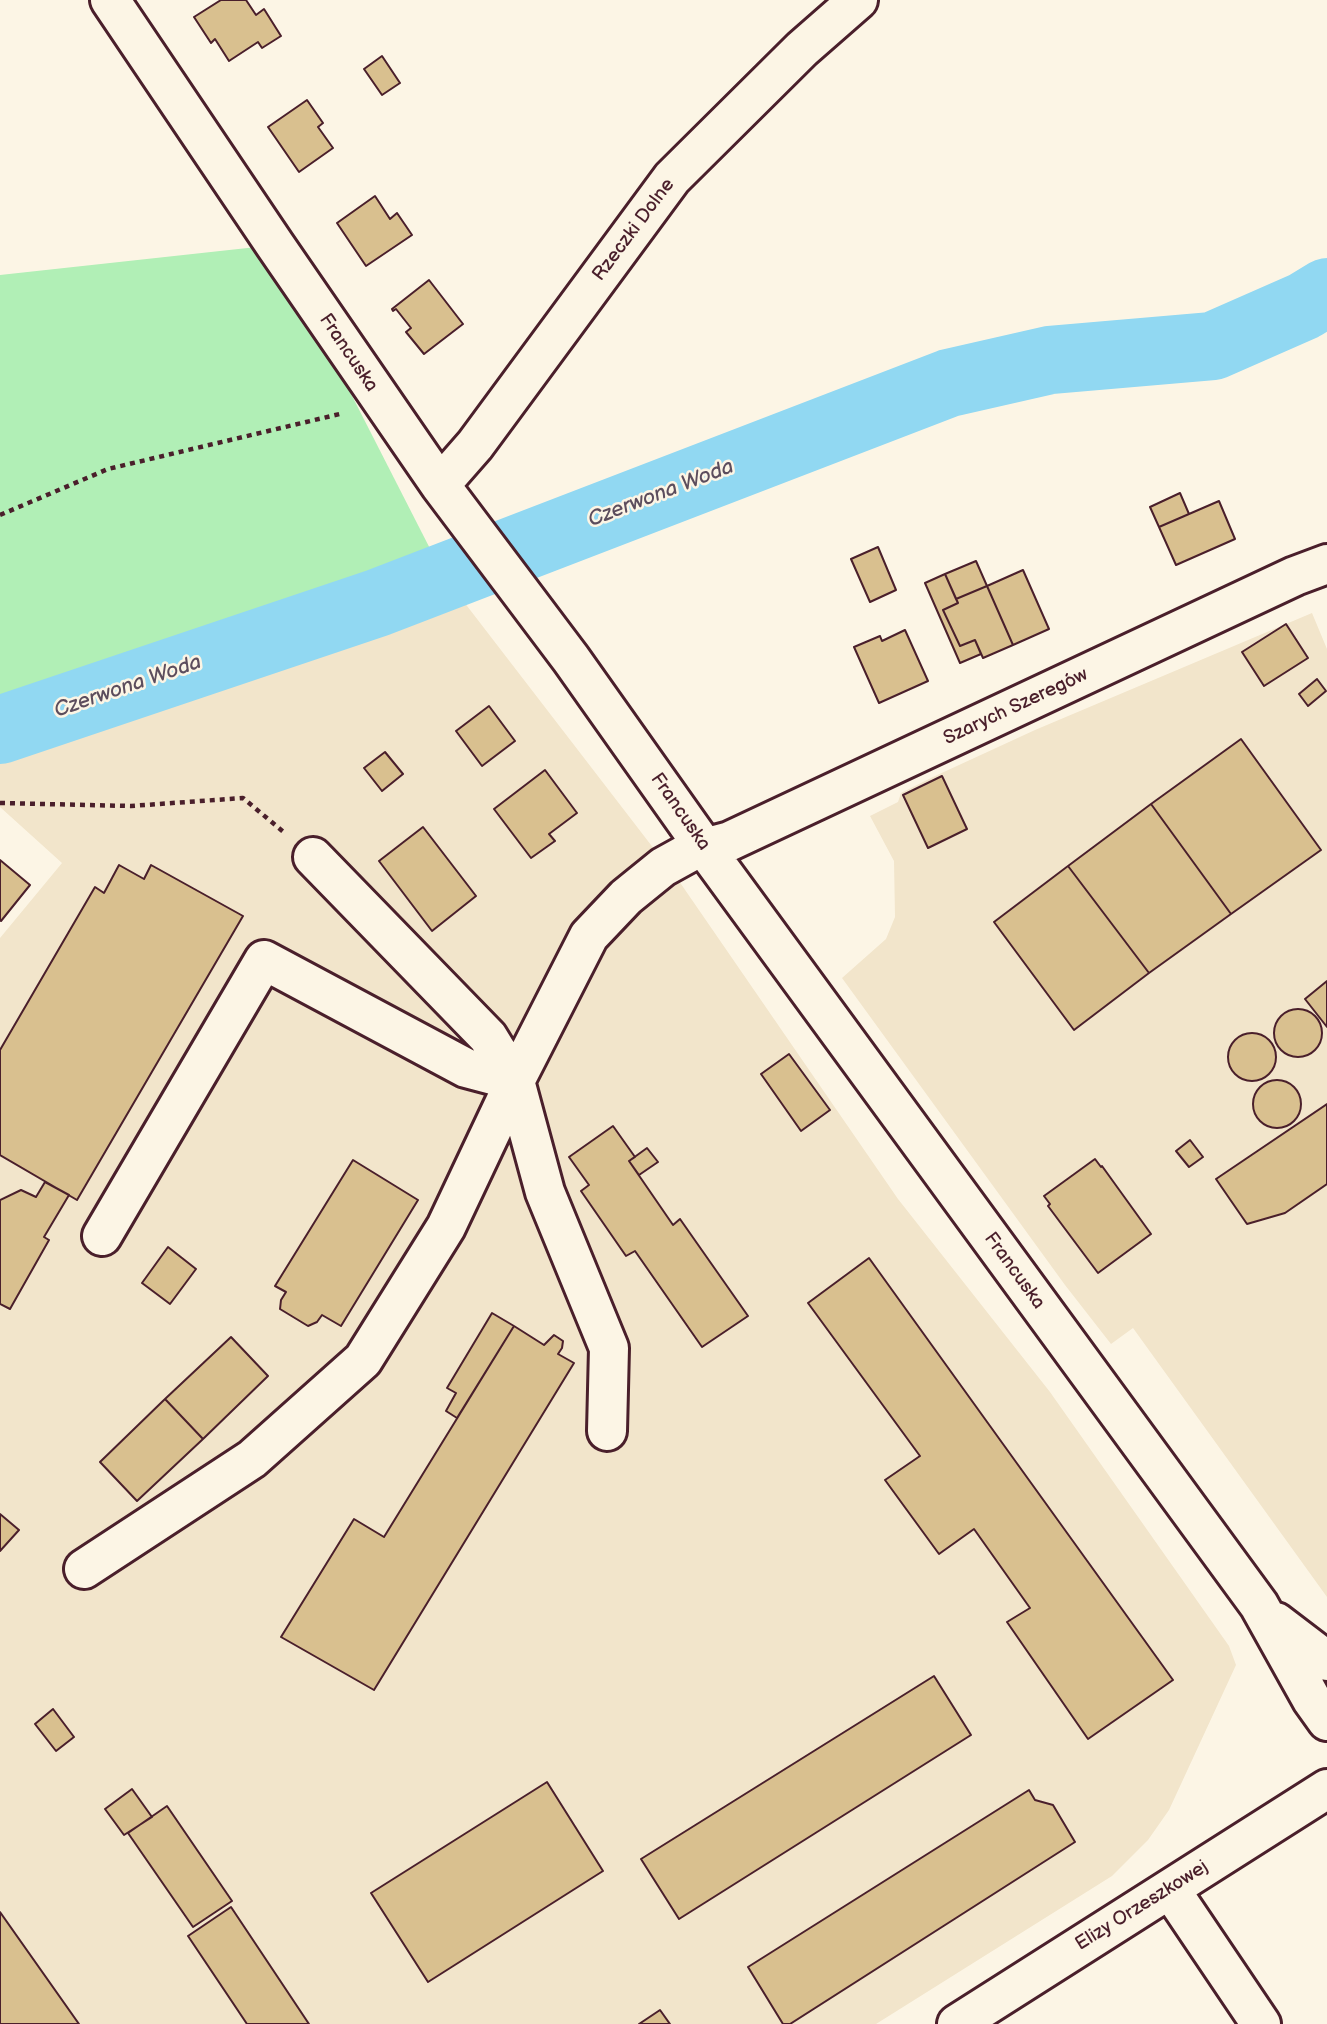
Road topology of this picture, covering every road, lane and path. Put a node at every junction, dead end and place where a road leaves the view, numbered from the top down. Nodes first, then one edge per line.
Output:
1 (110, 0) edge
2 (858, 0) edge
3 (384, 405) junction
4 (440, 485) junction
5 (0, 515) edge
6 (1327, 564) edge
7 (0, 803) edge
8 (704, 847) junction
9 (313, 857) joint
10 (514, 1082) junction
11 (102, 1236) dead end
12 (607, 1432) dead end
13 (85, 1569) dead end
14 (1265, 1614) junction
15 (1327, 1661) edge
16 (1327, 1721) edge
17 (1327, 1789) edge
18 (1170, 1889) junction
19 (957, 2024) edge
20 (1261, 2024) edge

1 - 3 street, Francuska
2 - 4 street, Rzeczki Dolne
3 - 4 street, Francuska
3 - 5 path
4 - 8 street, Francuska
6 - 8 street, Szarych Szeregów
7 - 9 path
8 - 10 street, Szarych Szeregów
8 - 14 street, Francuska
9 - 10 street
10 - 11 street
10 - 12 street
10 - 13 street, Szarych Szeregów
14 - 15 street, Francuska
14 - 16 street, Francuska
17 - 18 street, Elizy Orzeszkowej
18 - 19 street, Elizy Orzeszkowej
18 - 20 street

